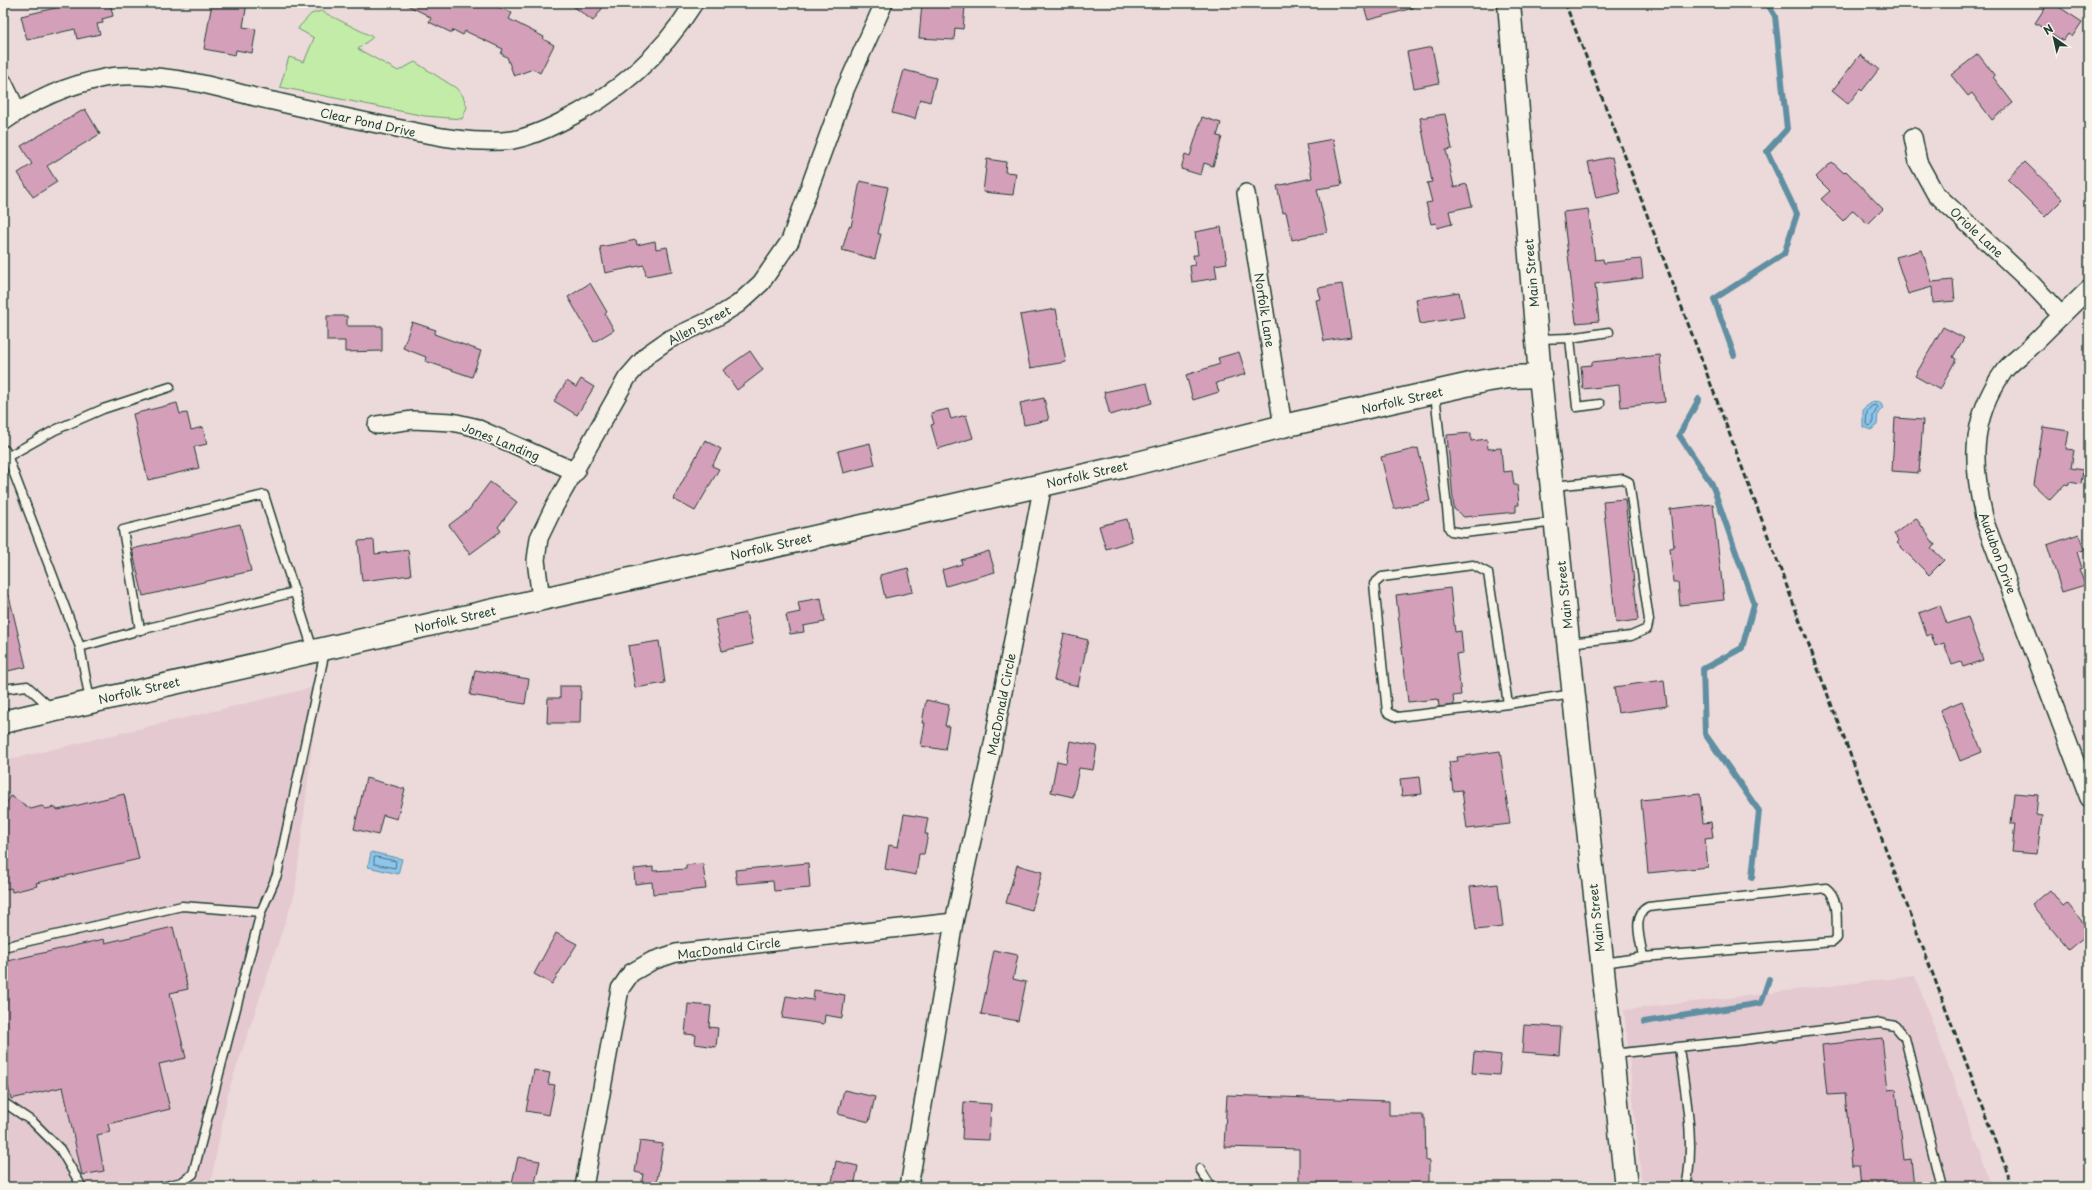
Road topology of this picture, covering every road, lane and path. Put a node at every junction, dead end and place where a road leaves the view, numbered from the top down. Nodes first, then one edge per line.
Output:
1 (694, 3) edge
2 (884, 3) edge
3 (1509, 3) edge
4 (3, 82) edge
5 (17, 111) junction
6 (3, 122) edge
7 (1914, 137) dead end
8 (1246, 193) dead end
9 (2089, 289) edge
10 (2061, 315) junction
11 (1609, 332) dead end
12 (1570, 338) junction
13 (1537, 339) junction
14 (1540, 376) junction
15 (170, 387) dead end
16 (1435, 392) junction
17 (1600, 404) dead end
18 (376, 425) dead end
19 (1283, 426) junction
20 (5, 454) edge
21 (576, 472) junction
22 (1044, 484) junction
23 (1552, 486) junction
24 (1556, 522) junction
25 (295, 592) junction
26 (541, 599) junction
27 (140, 630) junction
28 (1568, 643) junction
29 (80, 647) junction
30 (319, 649) junction
31 (3, 689) edge
32 (1574, 694) junction
33 (90, 702) junction
34 (1508, 704) junction
35 (53, 710) junction
36 (3, 722) edge
37 (2089, 798) edge
38 (261, 912) junction
39 (954, 922) junction
40 (3, 947) edge
41 (1643, 957) junction
42 (1601, 963) junction
43 (1679, 1048) junction
44 (1611, 1054) junction
45 (3, 1102) edge
46 (1200, 1169) dead end
47 (82, 1187) edge
48 (162, 1187) edge
49 (584, 1187) edge
50 (909, 1187) edge
51 (1214, 1187) edge
52 (1626, 1187) edge
53 (1686, 1187) edge
54 (1942, 1187) edge

1 - 5 street, Clear Pond Drive
2 - 21 street, Allen Street
3 - 13 main road, Main Street
4 - 5 street
5 - 6 street, Clear Pond Drive
7 - 10 street, Oriole Lane
8 - 19 street, Norfolk Lane
9 - 10 street, Audubon Drive
10 - 37 street, Audubon Drive
11 - 12 lane
12 - 13 lane
12 - 17 lane
13 - 14 main road, Main Street
14 - 16 main road, Norfolk Street
14 - 23 main road, Main Street
15 - 20 lane
16 - 19 main road, Norfolk Street
16 - 24 lane
18 - 21 street, Jones Landing
19 - 22 main road, Norfolk Street
20 - 29 lane
21 - 26 street, Allen Street
22 - 26 main road, Norfolk Street
22 - 39 street, MacDonald Circle
23 - 24 main road, Main Street
23 - 28 lane
24 - 28 main road, Main Street
25 - 27 lane
25 - 27 lane
25 - 30 lane
26 - 30 main road, Norfolk Street
27 - 29 lane
28 - 32 main road, Main Street
29 - 33 lane
30 - 33 main road, Norfolk Street
30 - 38 lane
31 - 35 lane
32 - 34 lane
32 - 42 main road, Main Street
33 - 35 main road, Norfolk Street
34 - 34 lane
35 - 36 main road, Norfolk Street
38 - 40 lane
38 - 48 lane
39 - 49 street, MacDonald Circle
39 - 50 street, MacDonald Circle
41 - 41 lane
41 - 42 lane
42 - 44 main road, Main Street
43 - 44 lane
43 - 53 lane
43 - 54 lane
44 - 52 main road, Main Street
45 - 47 lane
46 - 51 lane

